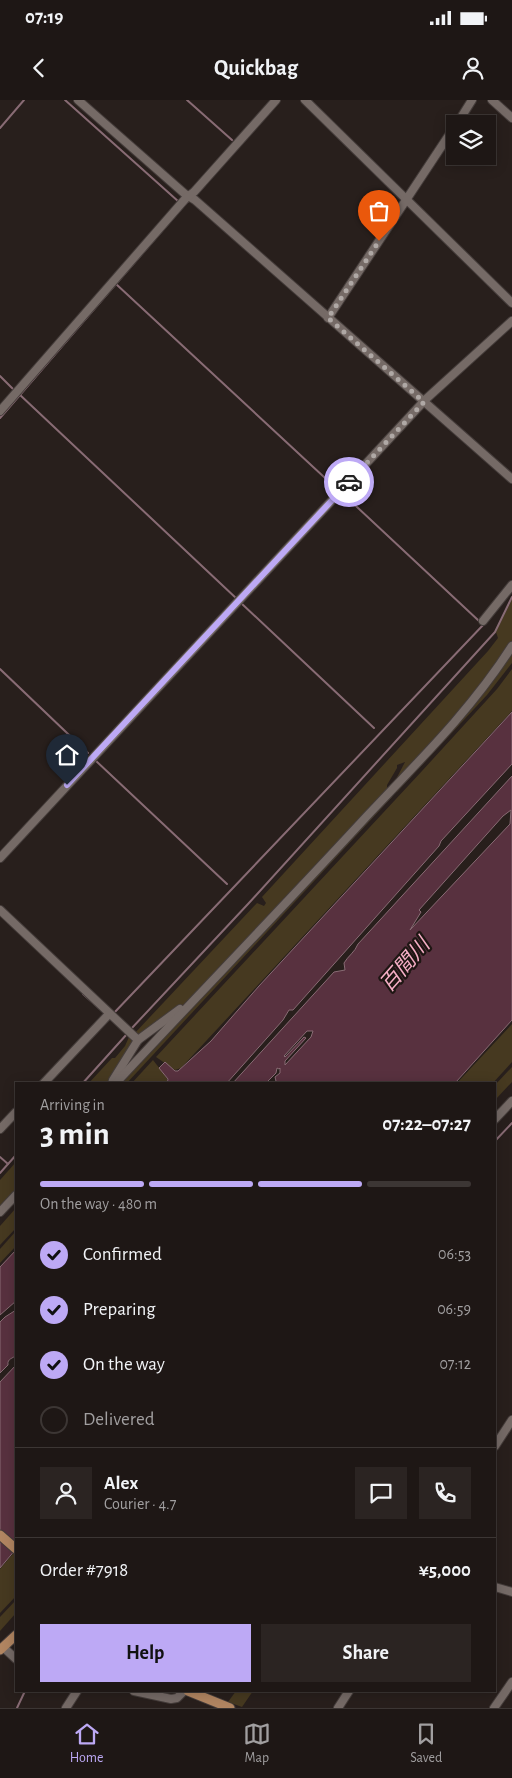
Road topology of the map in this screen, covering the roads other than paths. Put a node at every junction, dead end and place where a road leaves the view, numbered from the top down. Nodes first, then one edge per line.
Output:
1 (78, 100) edge
2 (276, 100) edge
3 (305, 100) edge
4 (472, 100) edge
5 (492, 100) edge
6 (462, 115) edge
7 (512, 118) edge
8 (446, 140) edge
9 (189, 196) junction
10 (406, 200) junction
11 (512, 303) edge
12 (329, 316) junction
13 (512, 321) edge
14 (426, 402) junction
15 (0, 411) edge
16 (512, 479) edge
17 (512, 584) edge
18 (483, 621) dead end
19 (512, 646) edge
20 (0, 858) edge
21 (0, 910) edge
22 (187, 1007) junction
23 (109, 1016) junction
24 (138, 1040) junction
25 (45, 1082) edge
26 (112, 1082) edge
27 (115, 1082) edge
28 (512, 1100) edge
29 (15, 1113) edge
30 (496, 1118) edge
31 (0, 1129) edge
32 (15, 1196) edge
33 (0, 1212) edge
34 (512, 1420) edge
35 (496, 1444) edge
36 (0, 1535) edge
37 (15, 1548) edge
38 (496, 1587) edge
39 (512, 1592) edge
40 (15, 1636) edge
41 (2, 1649) edge
42 (15, 1658) edge
43 (512, 1682) edge
44 (76, 1692) edge
45 (140, 1692) edge
46 (169, 1692) edge
47 (183, 1692) edge
48 (190, 1692) edge
49 (348, 1692) edge
50 (162, 1696) junction
51 (66, 1708) edge
52 (230, 1708) edge
53 (338, 1708) edge
54 (494, 1708) edge

1 - 9 street
2 - 9 street
3 - 10 street
4 - 6 street
5 - 7 street
8 - 10 street
9 - 12 street
9 - 15 street
10 - 11 street
10 - 12 street
12 - 14 street
13 - 14 street
14 - 16 street
14 - 20 street
17 - 18 street
19 - 22 street
21 - 23 street
22 - 24 street
22 - 27 street
23 - 24 street
23 - 25 street
24 - 26 street
28 - 30 street
29 - 31 street
32 - 33 street
34 - 35 street
36 - 37 main road
38 - 39 street
40 - 41 main road
41 - 42 street
43 - 54 street
44 - 51 street
45 - 50 street
46 - 50 street
47 - 50 street
48 - 52 main road
49 - 53 street

